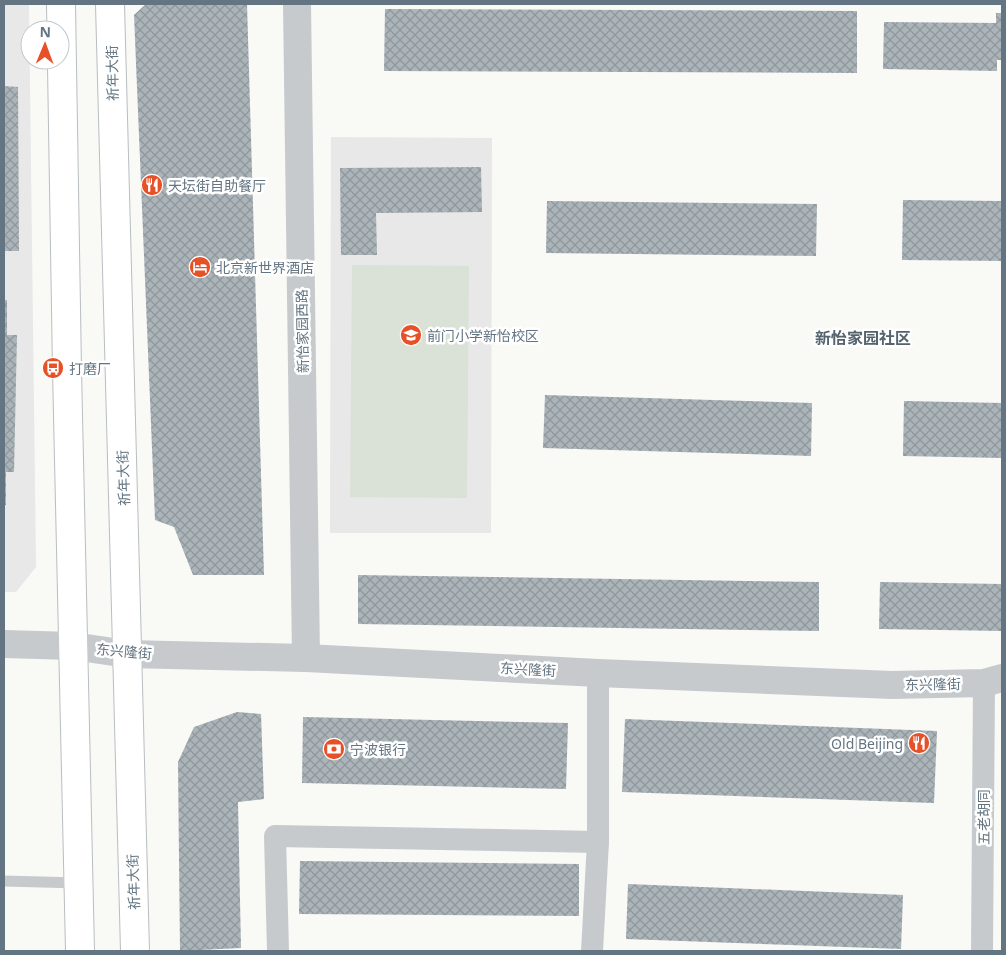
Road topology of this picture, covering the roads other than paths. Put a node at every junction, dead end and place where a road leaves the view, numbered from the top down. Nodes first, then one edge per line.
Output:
1 (61, 4) edge
2 (110, 4) edge
3 (298, 4) edge
4 (4, 644) edge
5 (73, 646) junction
6 (127, 654) junction
7 (306, 658) junction
8 (598, 673) junction
9 (996, 683) edge
10 (598, 842) junction
11 (4, 881) edge
12 (79, 883) junction
13 (80, 951) edge
14 (135, 951) edge
15 (278, 951) edge
16 (592, 951) edge
17 (982, 951) edge

1 - 5 main road
2 - 6 main road, 祈年大街
3 - 7 street, 新怡家园西路
4 - 5 street, 东兴隆街
5 - 6 street, 东兴隆街
5 - 12 main road
6 - 7 street, 东兴隆街
6 - 14 main road, 祈年大街
7 - 8 street, 东兴隆街
8 - 9 street, 东兴隆街
8 - 10 street
9 - 17 street, 五老胡同
10 - 15 street
10 - 16 street
11 - 12 lane
12 - 13 main road

